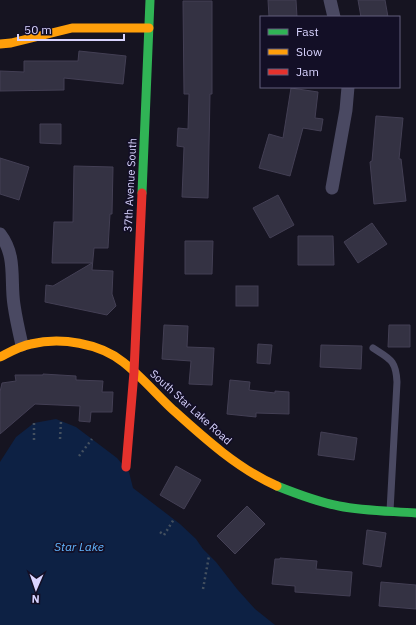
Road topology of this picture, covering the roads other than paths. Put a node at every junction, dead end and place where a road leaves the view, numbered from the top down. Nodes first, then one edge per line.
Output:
1 (150, 0) edge
2 (330, 0) edge
3 (334, 16) edge
4 (149, 28) junction
5 (0, 44) edge
6 (348, 88) edge
7 (332, 188) dead end
8 (0, 234) edge
9 (22, 345) junction
10 (373, 348) dead end
11 (0, 356) edge
12 (134, 372) junction
13 (126, 467) dead end
14 (390, 511) junction
15 (416, 513) edge

1 - 4 street, 37th Avenue South
2 - 3 street
4 - 5 street
4 - 12 street, 37th Avenue South
6 - 7 street
8 - 9 street
9 - 11 street, South Star Lake Road
9 - 12 street, South Star Lake Road
10 - 14 lane
12 - 13 street, 37th Avenue South
12 - 14 street, South Star Lake Road
14 - 15 street, South Star Lake Road

